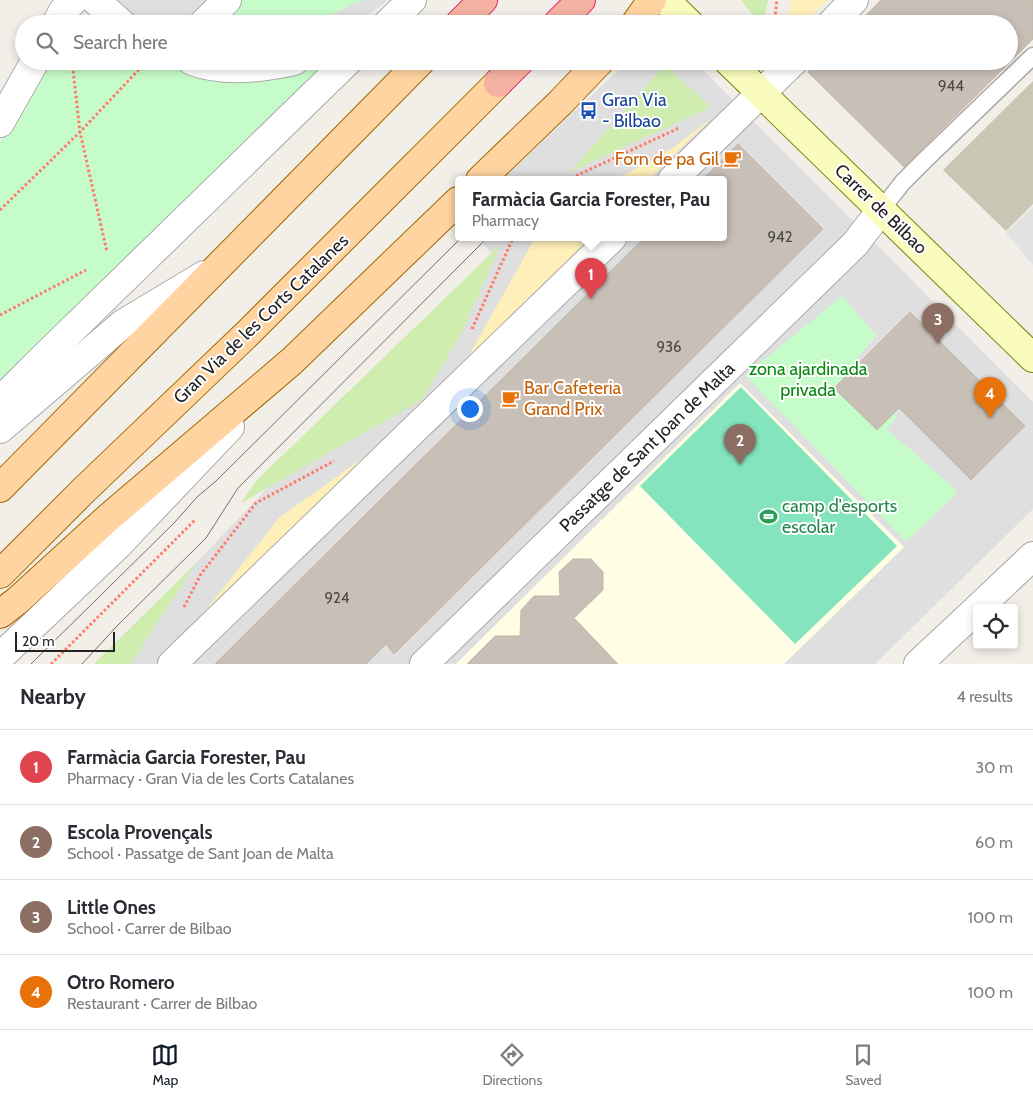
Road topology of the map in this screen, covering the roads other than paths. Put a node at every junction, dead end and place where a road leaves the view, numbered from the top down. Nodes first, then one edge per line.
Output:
1 (74, 0) edge
2 (95, 0) edge
3 (227, 0) edge
4 (412, 0) edge
5 (483, 0) edge
6 (581, 0) edge
7 (652, 0) edge
8 (665, 0) edge
9 (854, 0) edge
10 (62, 15) edge
11 (112, 15) edge
12 (212, 15) edge
13 (396, 15) edge
14 (468, 15) edge
15 (567, 15) edge
16 (641, 15) edge
17 (681, 15) edge
18 (840, 15) edge
19 (1033, 56) edge
20 (30, 70) edge
21 (339, 70) edge
22 (413, 70) edge
23 (511, 70) edge
24 (592, 70) edge
25 (738, 70) edge
26 (785, 70) edge
27 (498, 83) joint
28 (762, 93) junction
29 (0, 123) edge
30 (484, 176) edge
31 (676, 176) edge
32 (455, 204) edge
33 (881, 210) junction
34 (609, 241) edge
35 (217, 267) junction
36 (1033, 358) edge
37 (292, 361) junction
38 (0, 403) edge
39 (0, 429) edge
40 (0, 488) edge
41 (1033, 556) edge
42 (0, 574) edge
43 (981, 604) edge
44 (973, 612) edge
45 (0, 614) edge
46 (0, 657) edge
47 (172, 664) edge
48 (424, 664) edge
49 (918, 664) edge

1 - 10 street
2 - 11 street
3 - 12 street
4 - 13 street
5 - 14 highway
6 - 15 highway
7 - 16 main road
8 - 17 main road
9 - 18 street
19 - 33 lane, Passatge de Sant Joan de Malta
20 - 29 street
21 - 38 street
22 - 35 main road
23 - 27 highway, Gran Via de les Corts Catalanes
24 - 30 main road
25 - 28 main road, Carrer de Bilbao
26 - 28 street
27 - 42 main road, Gran Via de les Corts Catalanes
28 - 31 street
28 - 33 main road, Carrer de Bilbao
32 - 37 main road
33 - 36 main road, Carrer de Bilbao
33 - 48 street, Passatge de Sant Joan de Malta
34 - 47 street
35 - 39 street
35 - 40 main road
37 - 45 main road
37 - 46 street
41 - 43 street
44 - 49 street

